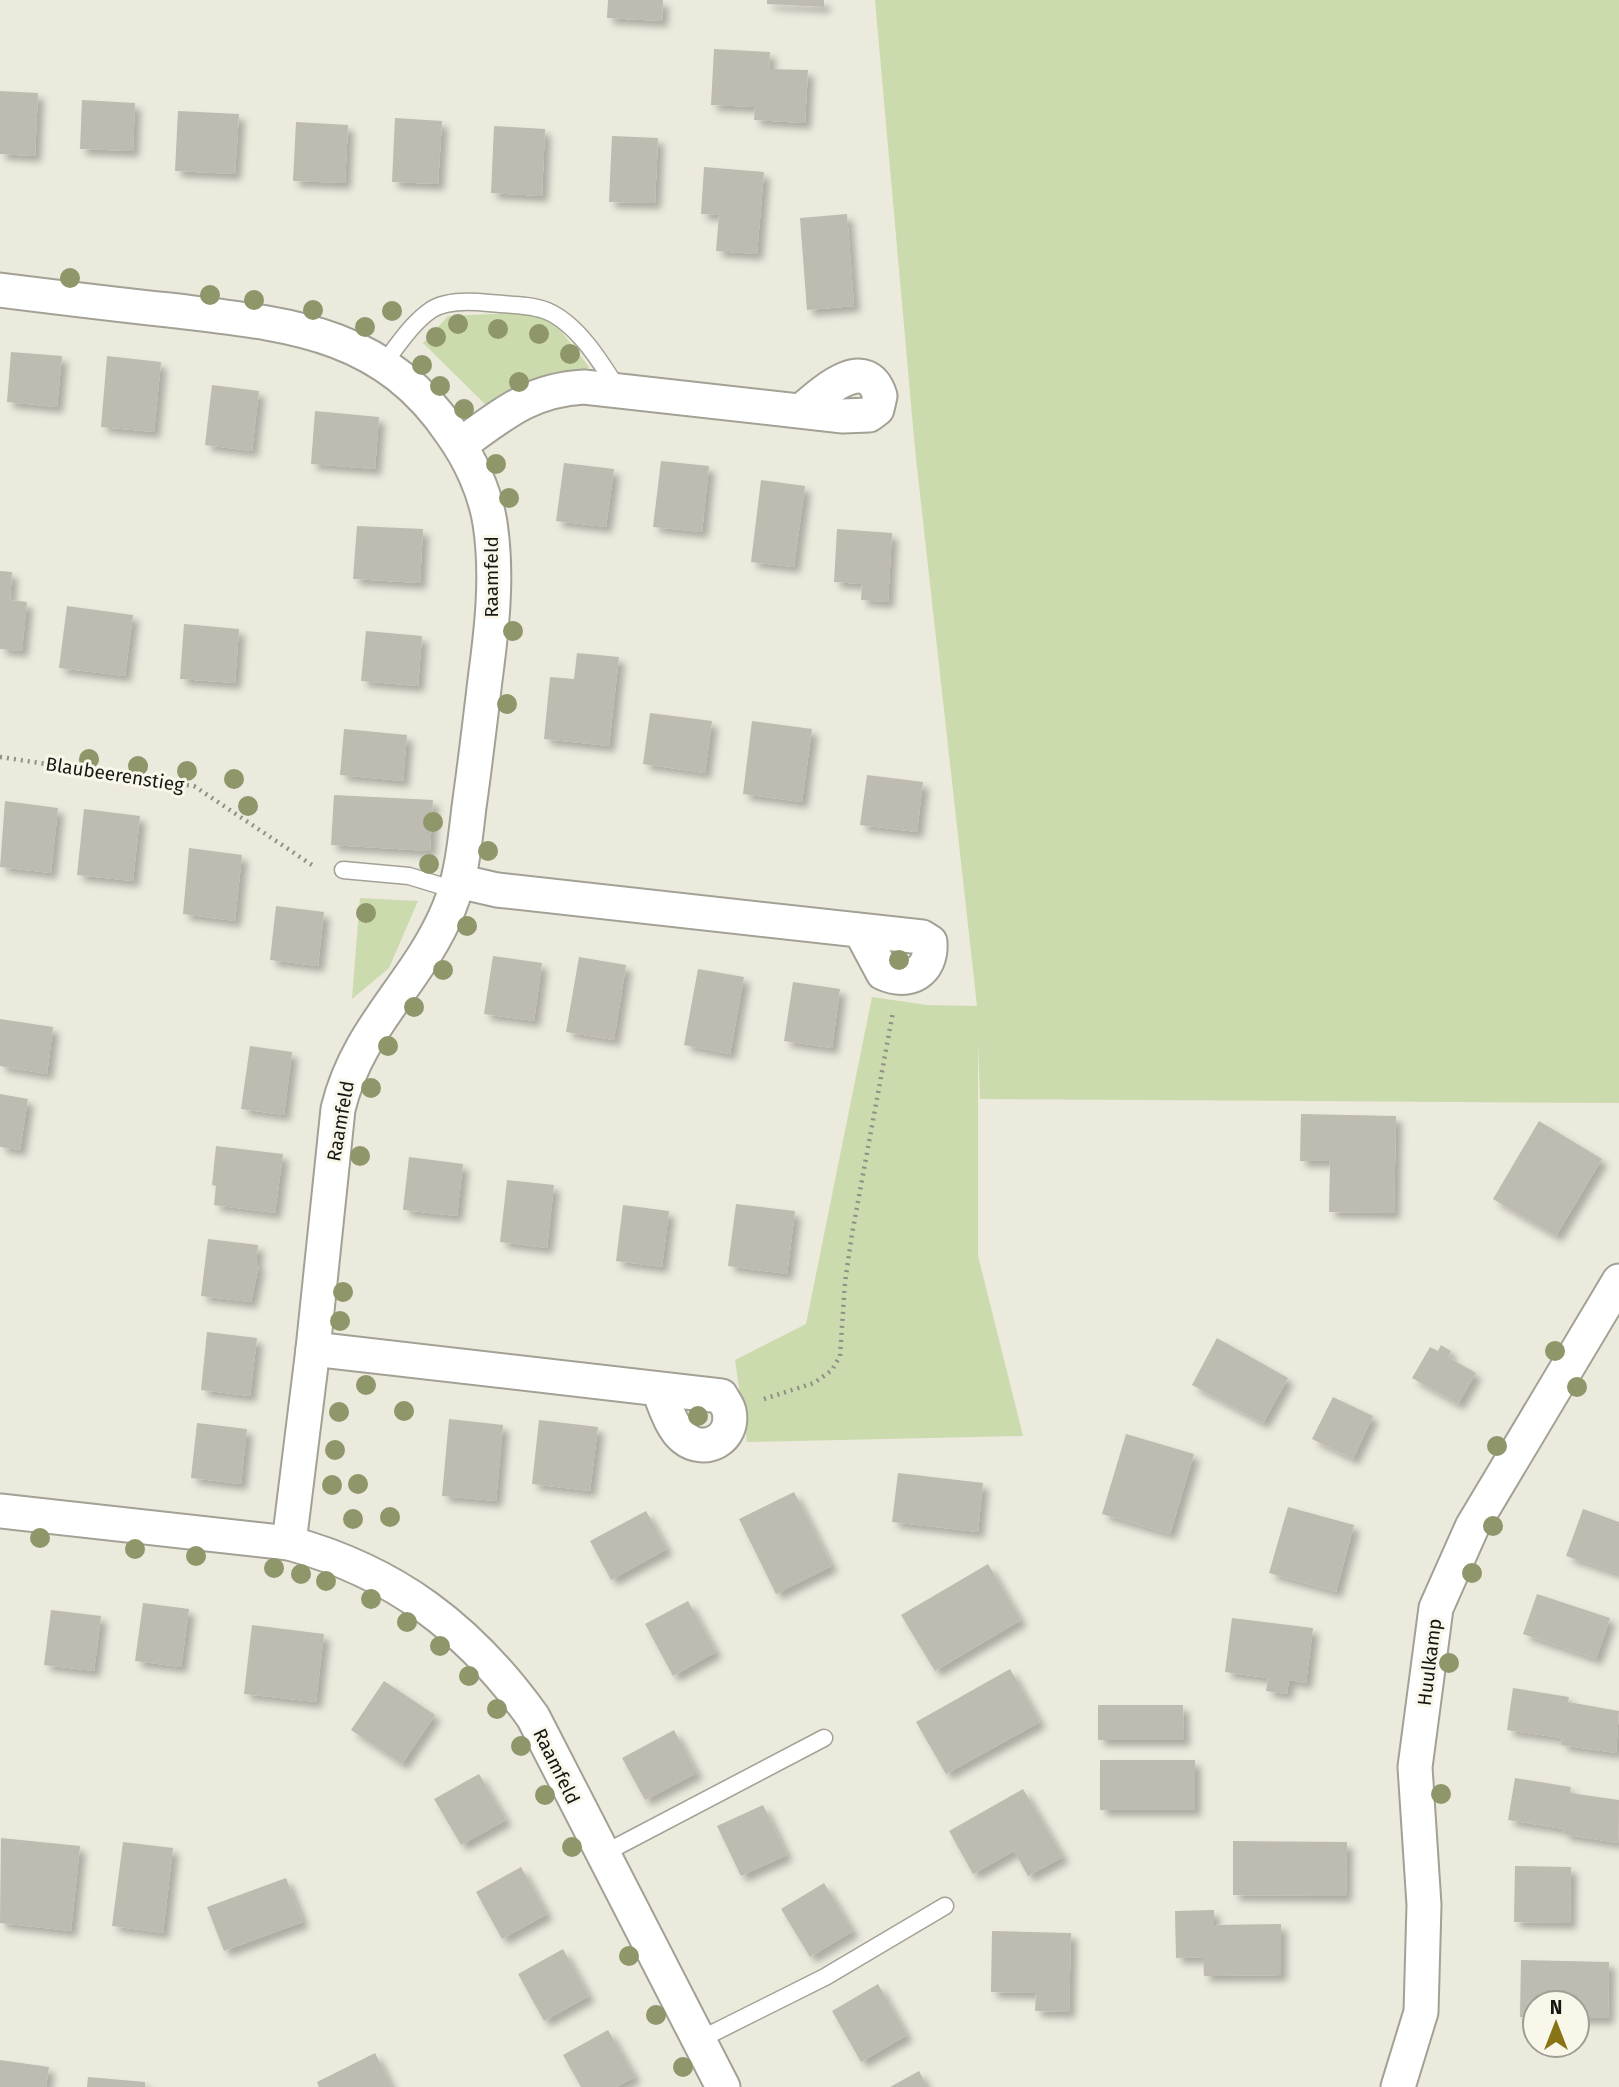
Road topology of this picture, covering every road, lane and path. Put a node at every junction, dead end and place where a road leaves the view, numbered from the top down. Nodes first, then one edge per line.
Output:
1 (0, 290) edge
2 (384, 363) junction
3 (619, 391) junction
4 (800, 411) dead end
5 (460, 445) junction
6 (0, 757) edge
7 (343, 870) joint
8 (457, 885) junction
9 (860, 930) junction
10 (893, 978) junction
11 (1619, 1281) edge
12 (313, 1349) junction
13 (658, 1389) junction
14 (721, 1396) junction
15 (0, 1511) edge
16 (289, 1543) junction
17 (824, 1738) dead end
18 (601, 1855) junction
19 (945, 1906) dead end
20 (699, 2040) junction
21 (723, 2087) edge
22 (1398, 2087) edge

1 - 2 street, Raamfeld
2 - 3 lane
2 - 5 street, Raamfeld
3 - 4 street
3 - 5 street
5 - 8 street, Raamfeld
6 - 7 path, Blaubeerenstieg
7 - 8 lane
8 - 9 street
8 - 12 street, Raamfeld
9 - 10 street
9 - 10 street
10 - 14 path
11 - 22 street, Huulkamp
12 - 13 street
12 - 16 street, Raamfeld
13 - 14 street
13 - 14 street
15 - 16 street, Raamfeld
16 - 18 street, Raamfeld
17 - 18 lane
18 - 20 street, Raamfeld
19 - 20 lane
20 - 21 street, Raamfeld

